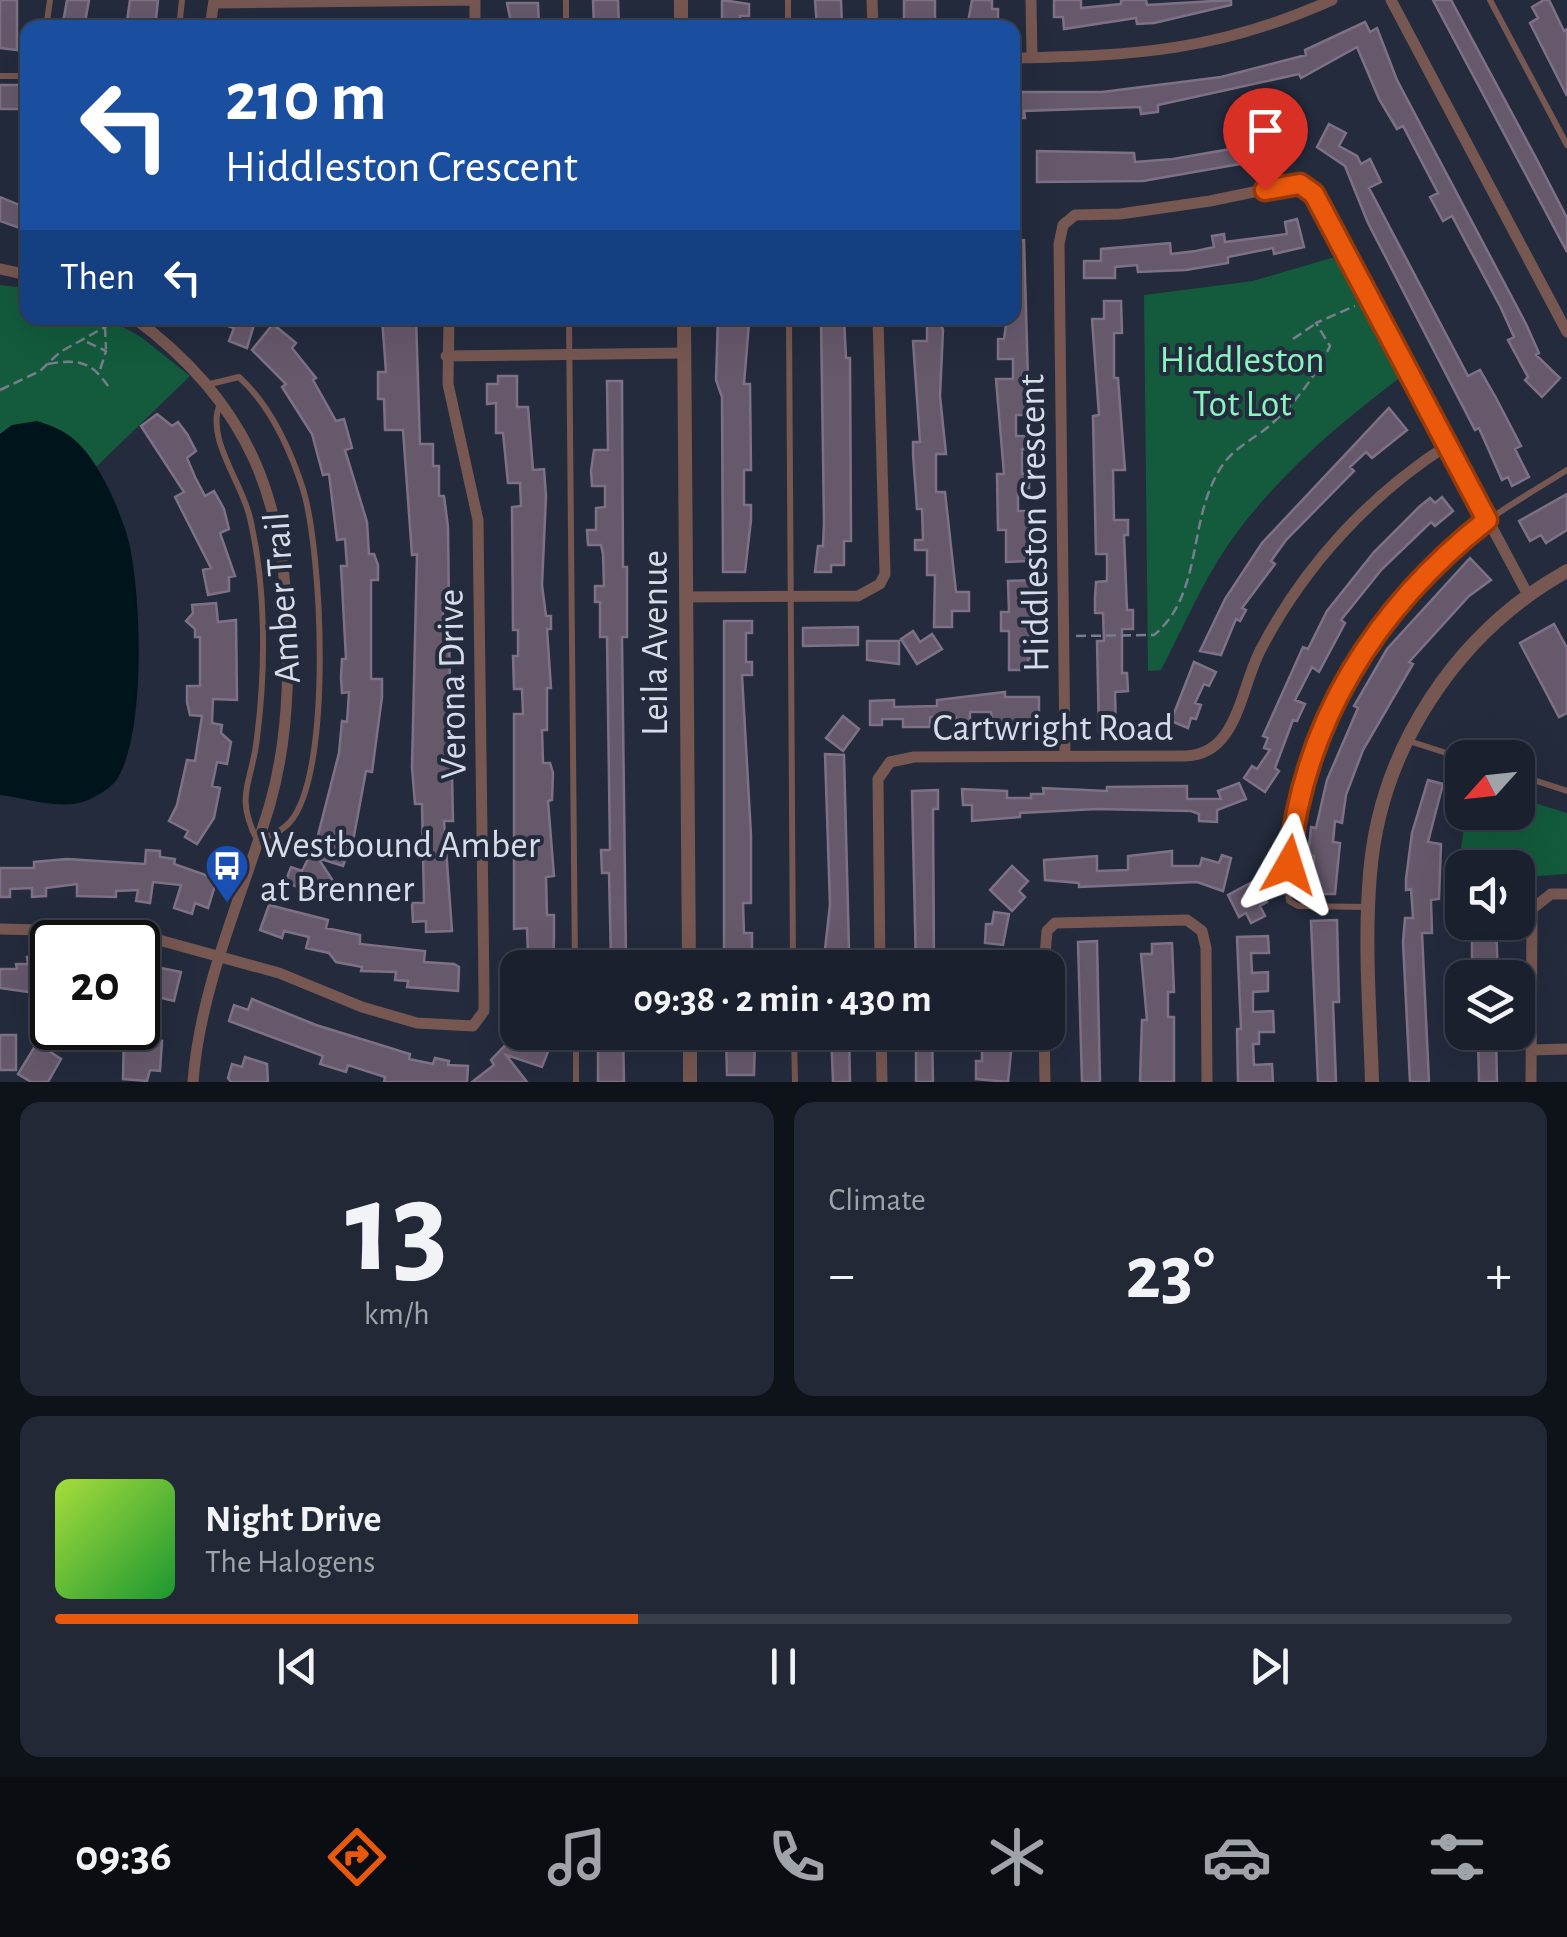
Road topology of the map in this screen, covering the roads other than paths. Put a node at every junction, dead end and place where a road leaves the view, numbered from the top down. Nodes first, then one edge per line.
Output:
1 (475, 0) edge
2 (1030, 0) edge
3 (1332, 0) edge
4 (1391, 0) edge
5 (1490, 0) edge
6 (214, 2) edge
7 (1020, 58) edge
8 (1032, 58) junction
9 (1567, 145) edge
10 (142, 325) edge
11 (448, 325) edge
12 (569, 325) edge
13 (684, 325) edge
14 (790, 325) edge
15 (878, 325) edge
16 (1567, 332) edge
17 (570, 353) junction
18 (684, 353) junction
19 (446, 356) junction
20 (210, 384) junction
21 (222, 400) junction
22 (1446, 446) junction
23 (1567, 470) edge
24 (1487, 520) junction
25 (1567, 571) edge
26 (1528, 594) junction
27 (790, 596) junction
28 (686, 597) junction
29 (1407, 741) junction
30 (1445, 753) edge
31 (1066, 754) junction
32 (1535, 782) edge
33 (1567, 792) edge
34 (257, 840) junction
35 (1567, 894) edge
36 (1368, 907) junction
37 (0, 930) edge
38 (575, 950) edge
39 (689, 950) edge
40 (794, 950) edge
41 (880, 950) edge
42 (1046, 950) edge
43 (221, 955) junction
44 (1532, 960) edge
45 (1567, 1048) edge
46 (576, 1050) edge
47 (690, 1050) edge
48 (794, 1050) edge
49 (881, 1050) edge
50 (1044, 1050) edge
51 (1531, 1050) edge
52 (1535, 1050) edge
53 (193, 1082) edge
54 (576, 1082) edge
55 (690, 1082) edge
56 (795, 1082) edge
57 (882, 1082) edge
58 (1044, 1082) edge
59 (1208, 1082) edge
60 (1372, 1082) edge
61 (1531, 1082) edge

1 - 6 street
2 - 8 street
3 - 8 street
4 - 16 street
5 - 9 lane
7 - 8 street
10 - 20 street, Amber Trail
11 - 19 street, Verona Drive
12 - 17 lane
13 - 18 street, Leila Avenue
14 - 27 lane
15 - 27 street
17 - 18 street
17 - 19 street
17 - 38 lane
18 - 28 street, Leila Avenue
19 - 43 street, Verona Drive
20 - 21 street, Amber Trail
20 - 34 lane, Amber Trail
21 - 34 lane
21 - 34 street, Amber Trail
22 - 24 street, Hiddleston Crescent
22 - 31 street, Cartwright Road
22 - 31 street, Hiddleston Crescent
23 - 24 lane
24 - 26 street, Hiddleston Crescent
24 - 36 lane
25 - 26 street
26 - 29 street
27 - 28 street
27 - 40 lane
28 - 39 street, Leila Avenue
29 - 30 lane
29 - 36 street
31 - 41 street, Cartwright Road
32 - 33 lane
34 - 43 street, Amber Trail
35 - 44 street
36 - 60 street
37 - 43 street
42 - 59 street
43 - 53 street, Amber Trail
45 - 52 street
46 - 54 lane
47 - 55 street
48 - 56 lane
49 - 57 street
50 - 58 street
51 - 61 street

